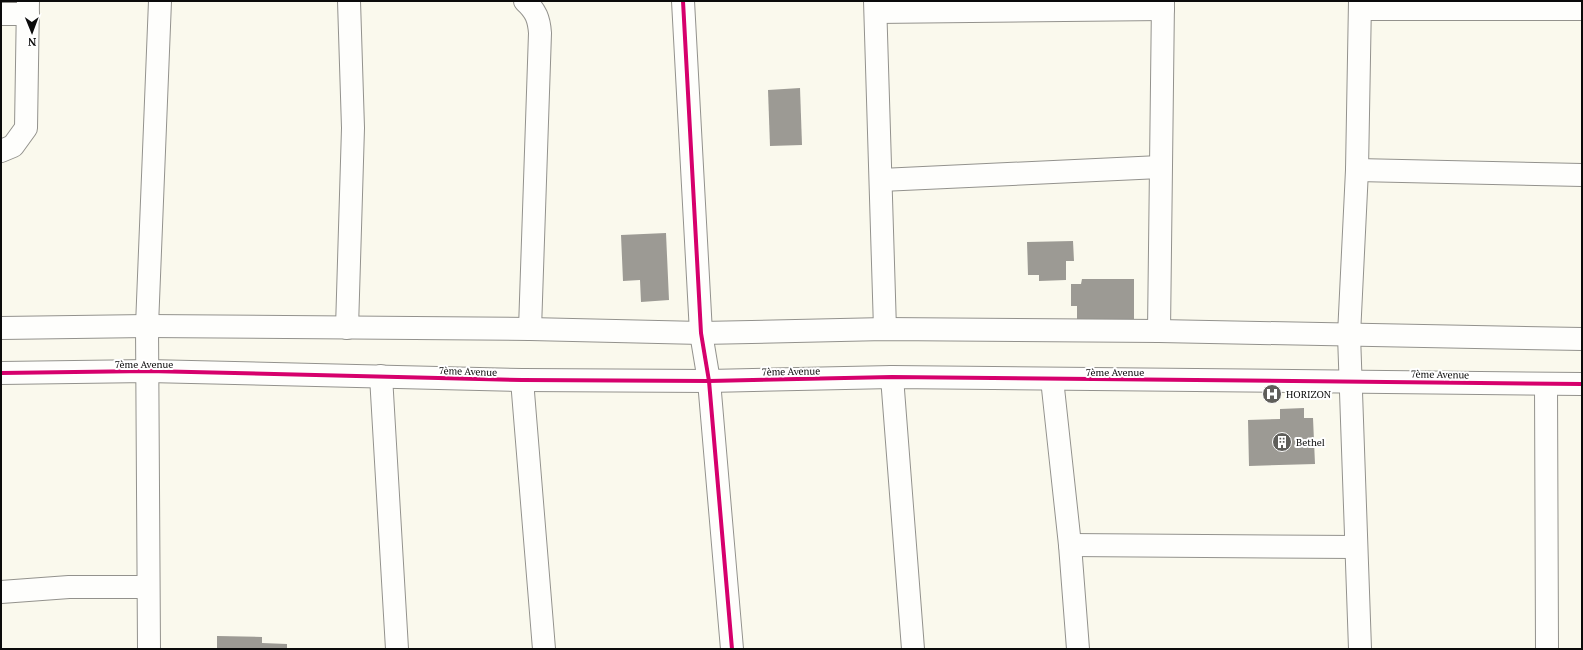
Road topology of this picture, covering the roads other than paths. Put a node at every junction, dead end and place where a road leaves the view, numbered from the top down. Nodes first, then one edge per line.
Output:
1 (160, 1) edge
2 (349, 1) edge
3 (525, 1) edge
4 (684, 1) edge
5 (1163, 5) edge
6 (1360, 5) edge
7 (876, 6) edge
8 (28, 8) edge
9 (1582, 9) edge
10 (1, 14) edge
11 (1, 151) edge
12 (1160, 167) junction
13 (1356, 170) junction
14 (1582, 175) edge
15 (881, 180) junction
16 (148, 326) junction
17 (1, 328) edge
18 (347, 328) junction
19 (530, 329) junction
20 (885, 329) junction
21 (1159, 331) junction
22 (702, 332) junction
23 (1349, 335) junction
24 (1582, 339) edge
25 (148, 371) junction
26 (1, 373) edge
27 (381, 376) junction
28 (892, 377) junction
29 (1052, 379) junction
30 (522, 380) junction
31 (1352, 380) junction
32 (708, 381) junction
33 (1546, 384) junction
34 (1582, 384) edge
35 (1070, 546) junction
36 (1356, 547) junction
37 (148, 588) junction
38 (1, 592) edge
39 (149, 649) edge
40 (397, 649) edge
41 (544, 649) edge
42 (732, 649) edge
43 (913, 649) edge
44 (1078, 649) edge
45 (1360, 649) edge
46 (1548, 649) edge

1 - 16 street
2 - 18 street
3 - 19 street
4 - 22 street
5 - 7 street
5 - 12 street
6 - 9 street
6 - 13 street
7 - 15 street
8 - 10 street
8 - 11 street
12 - 15 street
12 - 21 street
13 - 14 street
13 - 23 street
15 - 20 street
16 - 17 street
16 - 18 street
16 - 25 street
18 - 19 street
19 - 22 street
20 - 21 street
20 - 22 street
21 - 23 street
22 - 32 street
23 - 24 street
23 - 31 street
25 - 26 street, 7ème Avenue
25 - 27 street, 7ème Avenue
25 - 37 street
27 - 30 street, 7ème Avenue
27 - 40 street
28 - 29 street, 7ème Avenue
28 - 32 street, 7ème Avenue
28 - 43 street
29 - 31 street, 7ème Avenue
29 - 35 street
30 - 32 street, 7ème Avenue
30 - 41 street
31 - 33 street, 7ème Avenue
31 - 36 street
32 - 42 street
33 - 34 street, 7ème Avenue
33 - 46 street
35 - 36 street
35 - 44 street
36 - 45 street
37 - 38 street
37 - 39 street

